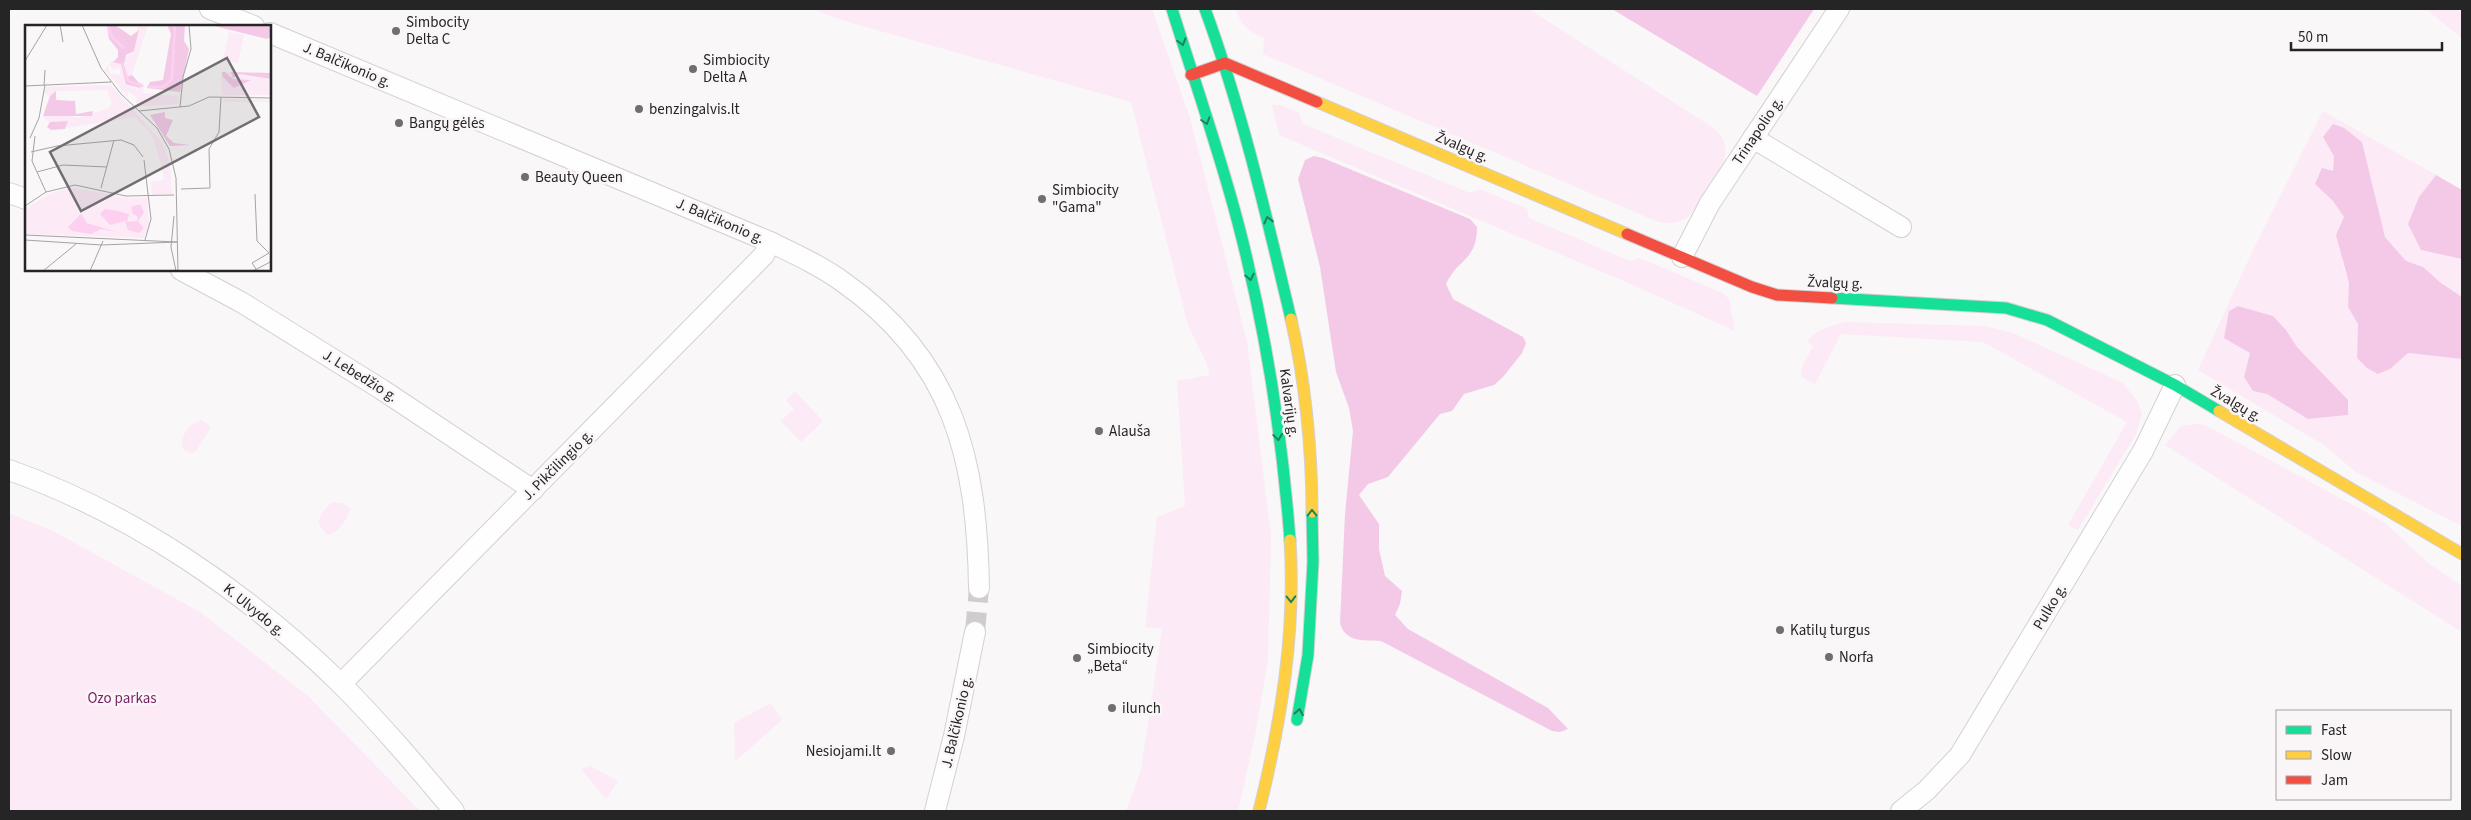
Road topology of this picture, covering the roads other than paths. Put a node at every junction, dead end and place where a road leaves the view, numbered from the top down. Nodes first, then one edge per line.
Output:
1 (210, 9) edge
2 (1172, 9) edge
3 (1204, 9) edge
4 (1839, 9) edge
5 (251, 25) edge
6 (271, 33) edge
7 (1224, 63) junction
8 (1191, 75) junction
9 (1753, 138) junction
10 (9, 193) edge
11 (25, 199) edge
12 (1901, 227) dead end
13 (770, 242) junction
14 (1682, 257) junction
15 (183, 271) edge
16 (1299, 352) junction
17 (1275, 356) junction
18 (2174, 385) junction
19 (9, 470) edge
20 (533, 490) junction
21 (2462, 554) edge
22 (979, 588) tunnel mouth
23 (975, 632) tunnel mouth
24 (341, 684) junction
25 (1296, 730) dead end
26 (454, 811) edge
27 (935, 811) edge
28 (1259, 811) edge
29 (1901, 811) edge

1 - 5 street
2 -> 8 main road, Kalvarijų g.
3 - 7 main road, Kalvarijų g.
4 - 9 street, Trinapolio g.
6 - 13 street, J. Balčikonio g.
7 - 8 main road
7 - 14 main road, Žvalgų g.
16 -> 7 main road, Kalvarijų g.
8 -> 17 main road, Kalvarijų g.
9 - 12 street
9 - 14 street, Trinapolio g.
10 - 11 street
13 - 20 street, J. Pikčilingio g.
13 - 22 street, J. Balčikonio g.
14 - 18 main road, Žvalgų g.
15 - 20 street, J. Lebedžio g.
16 - 17 main road
25 -> 16 main road, Kalvarijų g.
17 -> 28 main road, Kalvarijų g.
18 - 21 main road, Žvalgų g.
18 - 29 street, Pulko g.
19 - 24 street, K. Ulvydo g.
20 - 24 street, J. Pikčilingio g.
23 - 27 street, J. Balčikonio g.
24 - 26 street, K. Ulvydo g.

